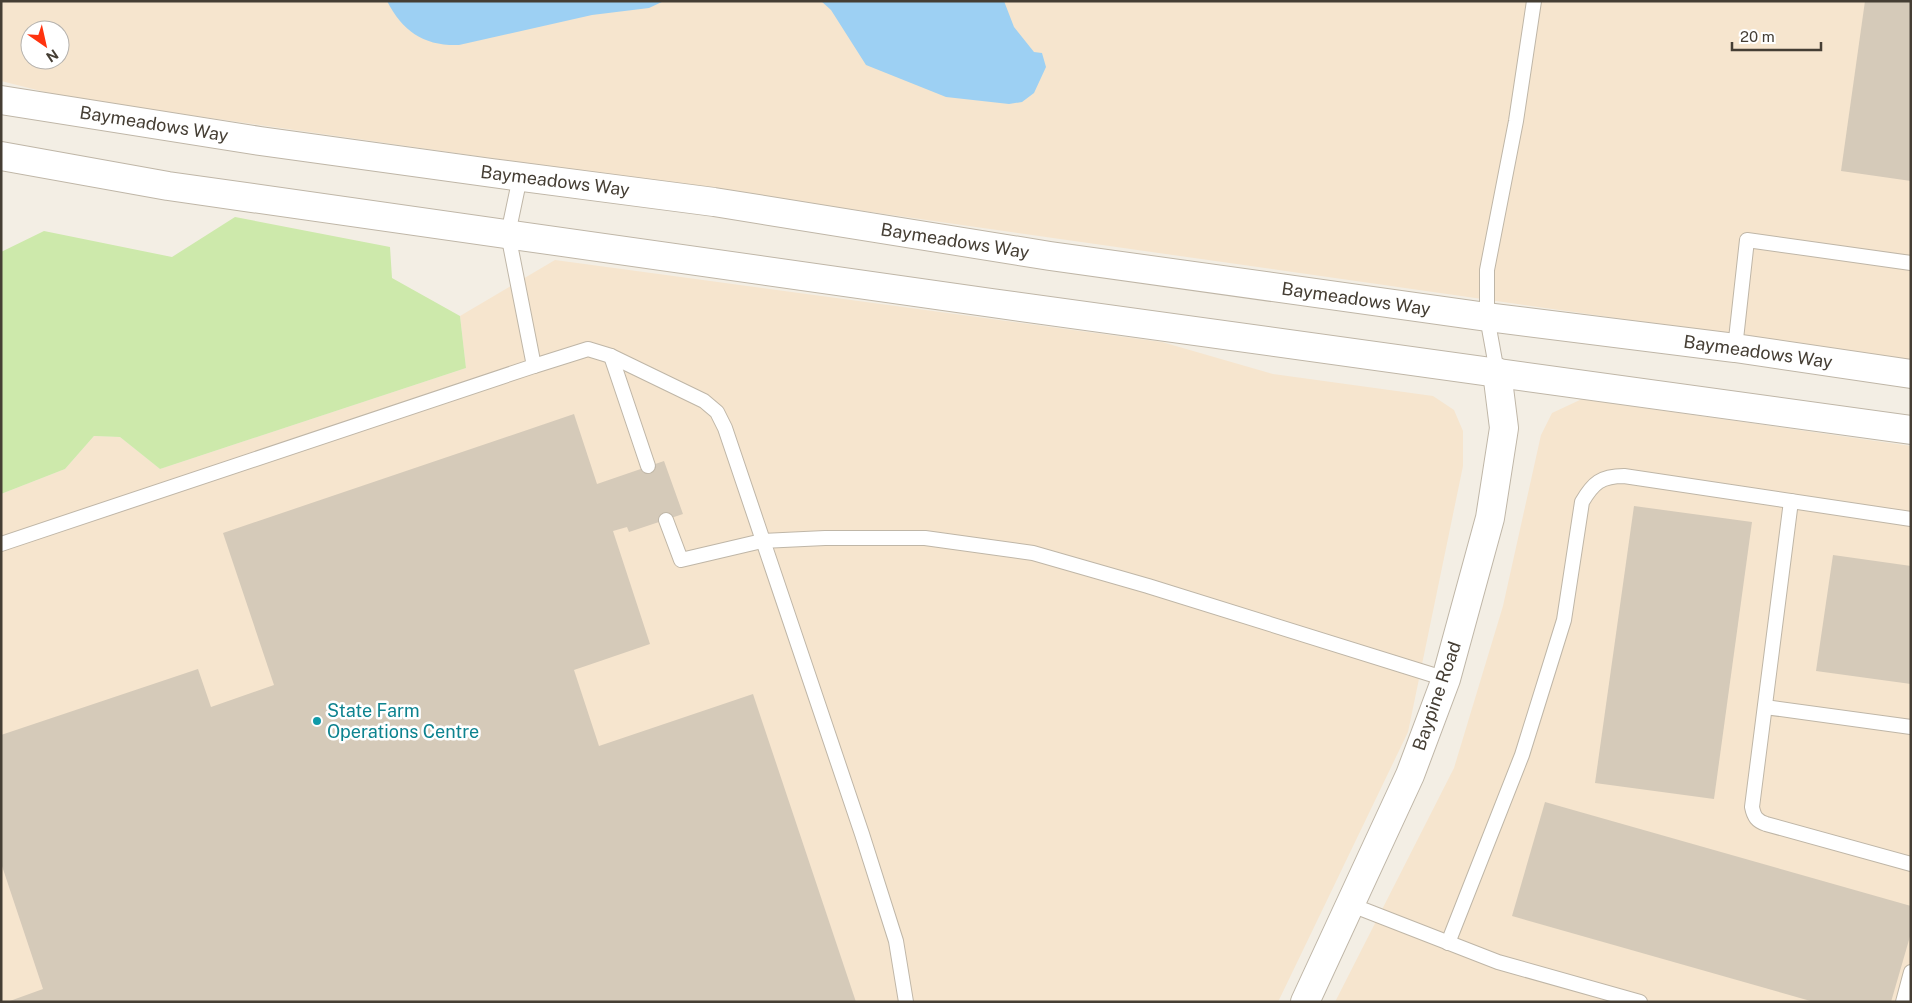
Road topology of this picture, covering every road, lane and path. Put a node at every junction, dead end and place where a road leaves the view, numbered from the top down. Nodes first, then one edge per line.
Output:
1 (1534, 1) edge
2 (1, 100) edge
3 (1, 156) edge
4 (520, 176) junction
5 (508, 234) junction
6 (1911, 263) edge
7 (1487, 317) junction
8 (1734, 348) junction
9 (611, 356) junction
10 (534, 366) junction
11 (1497, 372) junction
12 (1911, 374) edge
13 (1911, 430) edge
14 (648, 466) dead end
15 (1791, 501) junction
16 (1911, 519) edge
17 (666, 520) dead end
18 (762, 541) junction
19 (1, 544) edge
20 (1446, 679) junction
21 (1765, 707) junction
22 (1911, 727) edge
23 (1911, 864) edge
24 (1349, 904) junction
25 (1448, 943) junction
26 (1911, 972) edge
27 (906, 1002) edge
28 (1306, 1002) edge
29 (1640, 1002) edge
30 (1904, 1002) edge

1 - 7 lane
2 - 4 street, Baymeadows Way
3 - 5 street
4 - 5 lane
4 - 7 street, Baymeadows Way
5 - 10 lane
5 - 11 street
6 - 8 lane
7 - 8 street, Baymeadows Way
7 - 11 lane
8 - 12 street, Baymeadows Way
9 - 10 lane
9 - 14 lane
9 - 18 lane
10 - 19 lane
11 - 13 street
11 - 20 street, Baypine Road
15 - 16 lane
15 - 21 lane
15 - 25 lane
17 - 18 lane
18 - 20 lane
18 - 27 lane
20 - 24 street, Baypine Road
21 - 22 lane
21 - 23 lane
24 - 25 lane
24 - 28 street, Baypine Road
25 - 29 lane
26 - 30 lane

